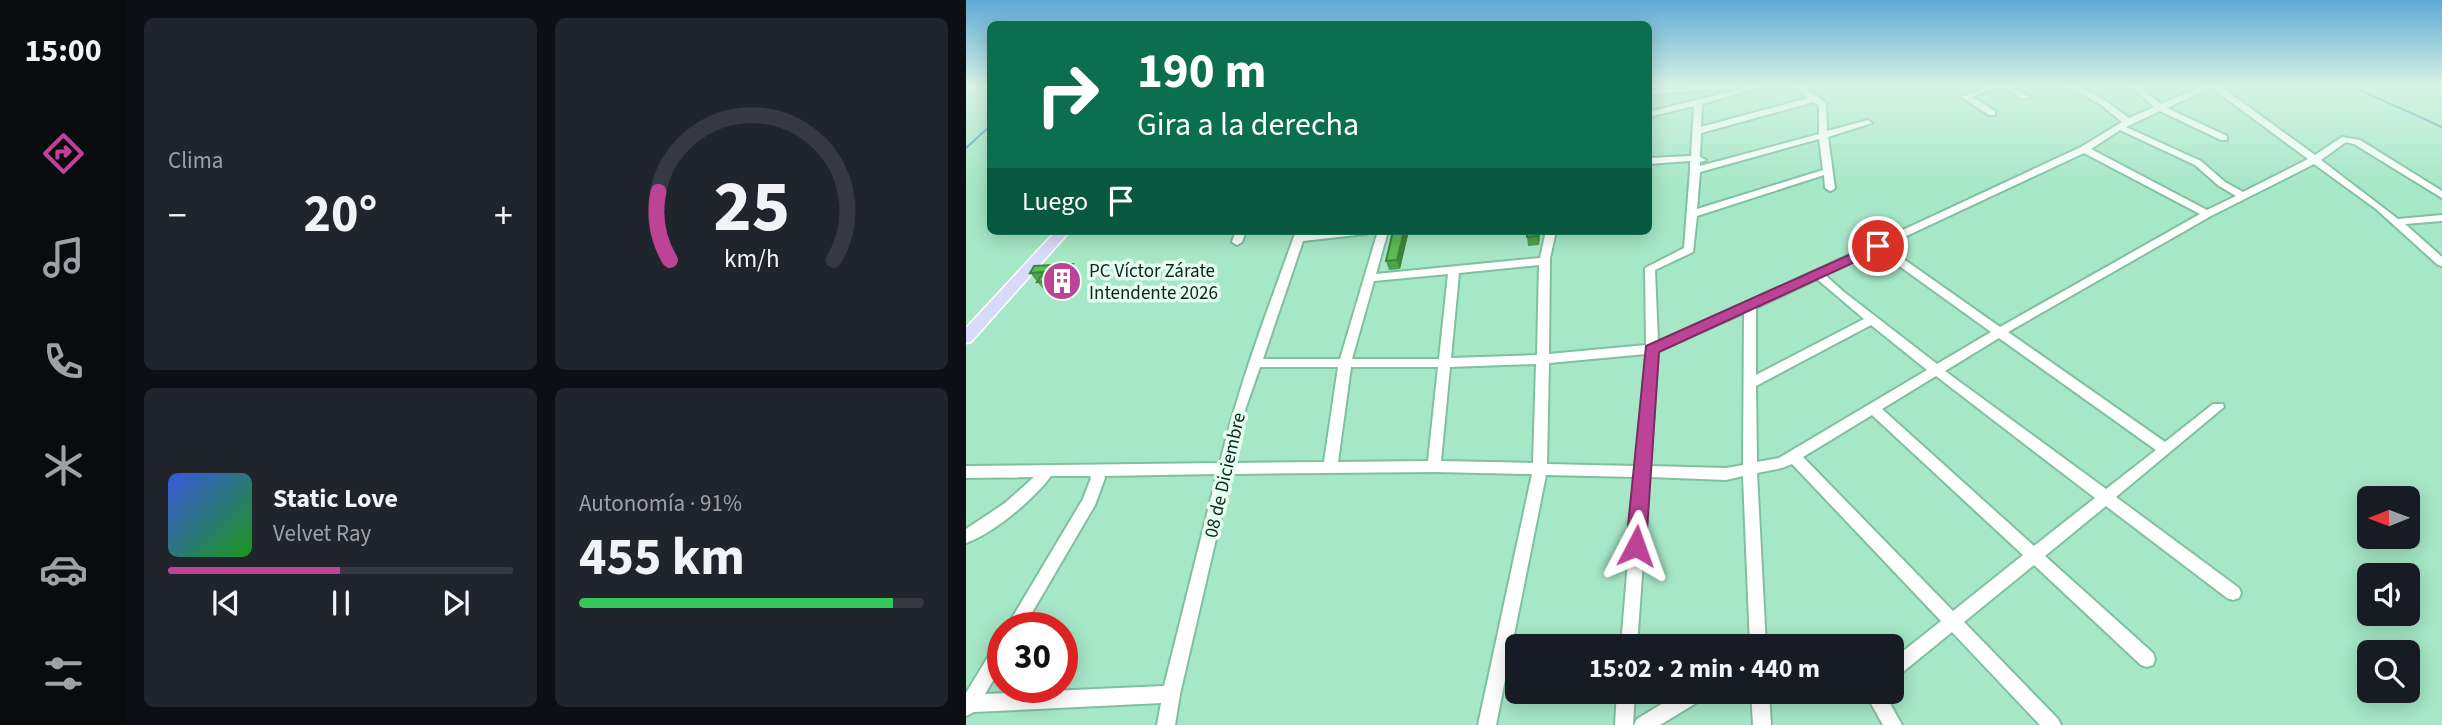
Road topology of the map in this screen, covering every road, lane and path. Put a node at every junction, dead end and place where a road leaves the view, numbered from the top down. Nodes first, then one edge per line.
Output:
1 (1698, 120) edge
2 (1739, 120) edge
3 (1823, 120) edge
4 (2120, 120) edge
5 (2133, 120) edge
6 (2185, 120) edge
7 (2260, 120) edge
8 (1868, 122) dead end
9 (2124, 124) junction
10 (1698, 131) junction
11 (1823, 133) junction
12 (2224, 138) dead end
13 (2084, 149) junction
14 (1695, 158) junction
15 (2314, 160) junction
16 (1652, 161) edge
17 (1717, 164) junction
18 (1695, 170) junction
19 (1828, 171) junction
20 (1830, 188) dead end
21 (2442, 195) edge
22 (2243, 196) junction
23 (1692, 214) junction
24 (2207, 214) junction
25 (2442, 218) edge
26 (2397, 222) junction
27 (1059, 235) edge
28 (1240, 235) edge
29 (1302, 235) edge
30 (1382, 235) edge
31 (1550, 235) edge
32 (1237, 242) dead end
33 (1878, 246) junction
34 (1545, 261) junction
35 (2442, 263) edge
36 (1454, 269) junction
37 (1817, 272) junction
38 (1369, 278) junction
39 (1750, 306) junction
40 (1872, 320) junction
41 (2000, 332) junction
42 (966, 338) edge
43 (1652, 349) junction
44 (1543, 359) junction
45 (1254, 363) junction
46 (1345, 363) junction
47 (1443, 363) junction
48 (1936, 370) junction
49 (1750, 384) junction
50 (2218, 407) dead end
51 (1873, 408) junction
52 (2165, 449) junction
53 (1793, 456) junction
54 (1330, 466) junction
55 (1434, 466) junction
56 (1227, 467) junction
57 (1093, 469) junction
58 (1541, 469) junction
59 (1048, 470) junction
60 (1750, 470) junction
61 (966, 472) edge
62 (1641, 472) junction
63 (2105, 497) junction
64 (966, 537) edge
65 (2032, 555) junction
66 (2233, 593) dead end
67 (1024, 612) edge
68 (1950, 620) junction
69 (1630, 634) edge
70 (1757, 634) edge
71 (2147, 659) dead end
72 (1904, 660) edge
73 (987, 674) edge
74 (1171, 694) junction
75 (1625, 704) edge
76 (1678, 704) edge
77 (1761, 704) edge
78 (1881, 704) edge
79 (967, 706) edge
80 (1166, 725) edge
81 (1487, 725) edge
82 (1624, 725) edge
83 (1643, 725) edge
84 (1762, 725) edge
85 (1893, 725) edge
86 (2052, 725) edge

1 - 10 street
2 - 10 street
3 - 11 street
4 - 9 street
5 - 9 street
6 - 12 street
7 - 15 street
8 - 11 street
9 - 13 street
9 - 22 street
10 - 14 street
11 - 17 street
11 - 19 street
13 - 24 street
13 - 33 street
14 - 16 street
14 - 17 street
14 - 18 street
15 - 21 street
15 - 22 street
15 - 26 street
17 - 18 street
18 - 23 street
19 - 20 street
19 - 23 street
22 - 24 street
23 - 43 street
24 - 41 street
25 - 26 street
26 - 35 street
27 - 42 main road
28 - 32 street
29 - 45 street, 08 de Diciembre
30 - 38 street
31 - 34 street
33 - 37 street
33 - 41 street
34 - 36 street
34 - 44 street
36 - 38 street
36 - 47 street
37 - 39 street
37 - 40 street
38 - 46 street
39 - 43 street
39 - 49 street
40 - 48 street
40 - 49 street
41 - 48 street
41 - 52 street
43 - 44 street
43 - 62 street
44 - 47 street
44 - 58 street
45 - 46 street
45 - 56 street, 08 de Diciembre
46 - 47 street
46 - 54 street
47 - 55 street
48 - 51 street
48 - 63 street
49 - 60 street
50 - 52 street
51 - 53 street
51 - 65 street
52 - 63 street
53 - 60 street
53 - 68 street
54 - 55 street
54 - 56 street
55 - 58 street
56 - 57 street
56 - 74 street, 08 de Diciembre
57 - 59 street
57 - 67 street
58 - 62 street
58 - 81 street
59 - 61 street
59 - 64 street
60 - 62 street
60 - 70 street
62 - 69 street
63 - 65 street
63 - 66 street
65 - 68 street
65 - 71 street
68 - 72 street
68 - 86 street
73 - 79 street
74 - 79 street
74 - 80 street, 08 de Diciembre
75 - 82 street
76 - 83 street
77 - 84 street
78 - 85 street

